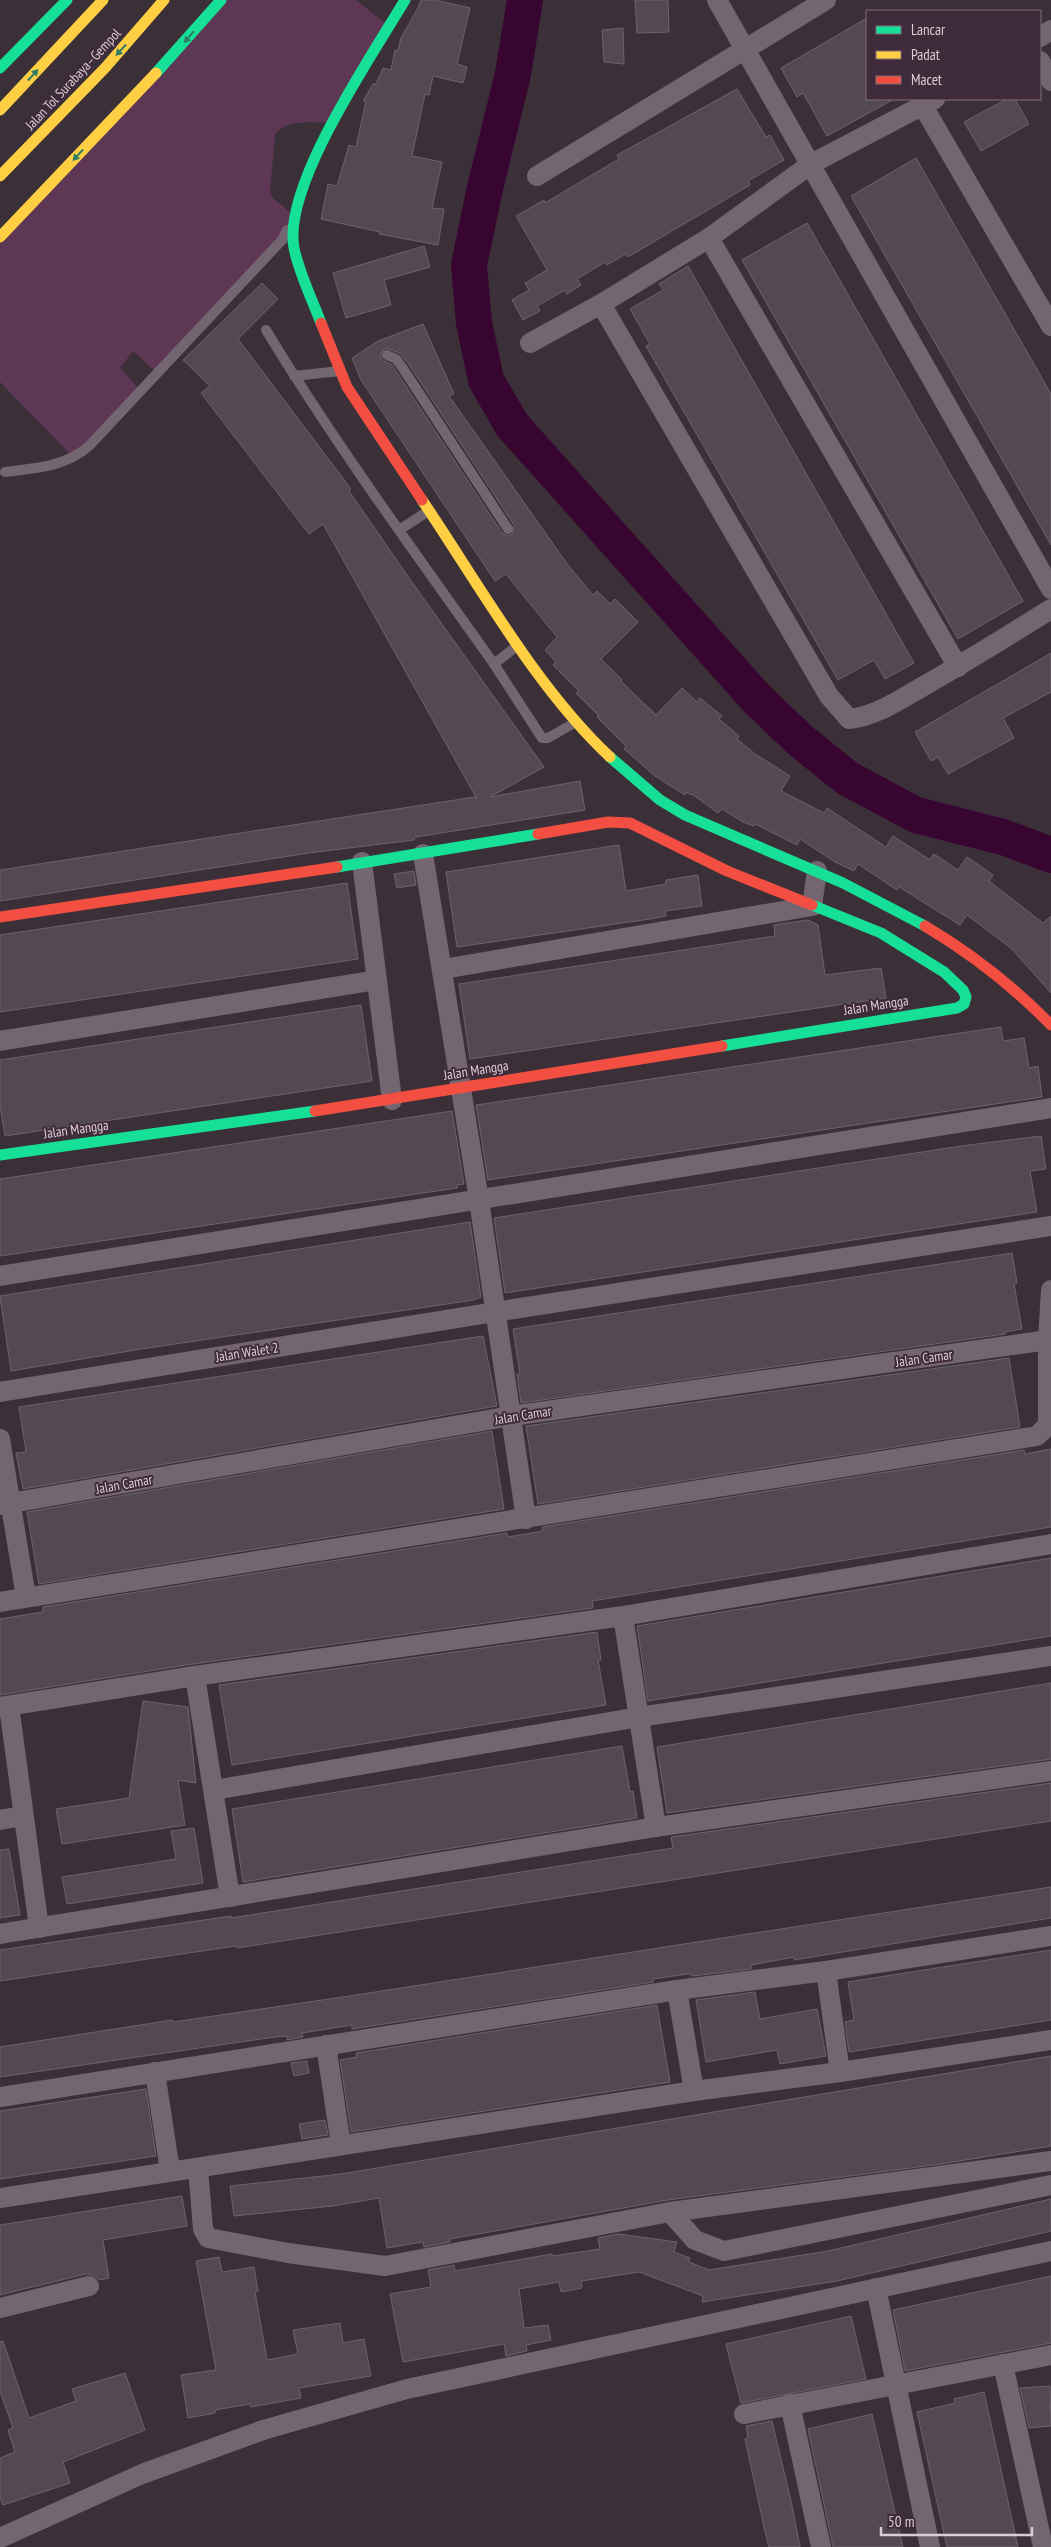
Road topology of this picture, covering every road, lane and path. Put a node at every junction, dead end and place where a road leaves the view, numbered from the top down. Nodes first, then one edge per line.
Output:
1 (67, 0) edge
2 (103, 0) edge
3 (164, 0) edge
4 (221, 0) edge
5 (405, 0) edge
6 (717, 0) edge
7 (826, 0) edge
8 (745, 51) junction
9 (1041, 63) edge
10 (0, 68) edge
11 (1051, 81) edge
12 (929, 102) edge
13 (0, 110) edge
14 (812, 164) junction
15 (0, 176) edge
16 (537, 176) dead end
17 (294, 216) junction
18 (0, 237) edge
19 (709, 238) junction
20 (601, 304) junction
21 (1051, 326) edge
22 (266, 330) dead end
23 (530, 343) dead end
24 (387, 355) dead end
25 (353, 368) dead end
26 (340, 371) junction
27 (294, 376) junction
28 (6, 472) dead end
29 (429, 510) junction
30 (508, 529) dead end
31 (399, 530) junction
32 (1051, 589) edge
33 (1051, 610) edge
34 (519, 645) junction
35 (494, 664) junction
36 (958, 667) junction
37 (577, 721) junction
38 (423, 854) junction
39 (362, 862) junction
40 (817, 871) junction
41 (812, 906) junction
42 (0, 917) edge
43 (443, 969) junction
44 (377, 980) junction
45 (1051, 1025) edge
46 (0, 1041) edge
47 (460, 1088) junction
48 (392, 1100) junction
49 (1051, 1108) edge
50 (0, 1155) edge
51 (479, 1200) junction
52 (1051, 1226) edge
53 (0, 1276) edge
54 (1051, 1290) edge
55 (495, 1312) junction
56 (1048, 1340) junction
57 (0, 1392) edge
58 (511, 1416) junction
59 (0, 1439) edge
60 (5, 1504) edge
61 (526, 1519) junction
62 (1051, 1544) edge
63 (26, 1598) junction
64 (0, 1602) edge
65 (622, 1616) junction
66 (1051, 1656) edge
67 (195, 1676) junction
68 (5, 1707) edge
69 (639, 1717) junction
70 (1051, 1771) edge
71 (214, 1790) junction
72 (24, 1816) junction
73 (0, 1820) edge
74 (656, 1827) junction
75 (230, 1897) junction
76 (39, 1928) junction
77 (0, 1934) edge
78 (1051, 1936) edge
79 (826, 1971) junction
80 (677, 1990) junction
81 (1051, 2040) edge
82 (326, 2045) junction
83 (155, 2072) junction
84 (840, 2072) junction
85 (694, 2091) junction
86 (0, 2096) edge
87 (341, 2145) junction
88 (1051, 2160) edge
89 (198, 2168) junction
90 (170, 2171) junction
91 (1051, 2184) edge
92 (0, 2198) edge
93 (670, 2212) junction
94 (1051, 2251) edge
95 (89, 2286) dead end
96 (876, 2288) junction
97 (0, 2308) edge
98 (1051, 2355) edge
99 (1003, 2364) junction
100 (895, 2383) junction
101 (790, 2404) junction
102 (744, 2414) dead end
103 (0, 2538) edge
104 (821, 2547) edge
105 (930, 2547) edge
106 (1043, 2547) edge

1 - 10 main road
13 -> 2 main road
3 -> 15 main road, Jalan Tol Surabaya–Gempol
4 -> 18 main road
5 - 17 main road
6 - 8 street
7 - 8 street
8 - 14 street
8 - 16 street
9 - 11 street
12 - 14 street
12 - 21 street
14 - 19 street
14 - 32 street
17 - 26 main road
17 - 28 lane
19 - 20 street
19 - 36 street
20 - 23 street
20 - 36 street
22 - 27 lane
24 - 30 lane
25 - 26 lane
26 - 27 lane
26 - 29 main road
27 - 31 lane
29 - 31 lane
29 - 34 main road
31 - 35 lane
33 - 36 street
34 - 35 lane
34 - 37 main road
35 - 37 lane
37 - 40 main road
38 - 39 main road
38 - 41 main road
38 - 43 street
39 - 42 main road
39 - 44 street
40 - 41 street
40 - 45 main road
41 - 43 street
41 - 47 main road, Jalan Mangga
43 - 47 street
44 - 46 street
44 - 48 street
47 - 48 main road, Jalan Mangga
47 - 51 street
48 - 50 main road, Jalan Mangga
49 - 51 street
51 - 53 street
51 - 55 street
52 - 55 street, Jalan Walet 2
54 - 56 street
55 - 57 street, Jalan Walet 2
55 - 58 street
56 - 58 street, Jalan Camar
56 - 61 street
58 - 60 street, Jalan Camar
58 - 61 street
59 - 60 street
60 - 63 street
61 - 63 street
62 - 65 street
63 - 64 street
65 - 67 street
65 - 69 street
66 - 69 street
67 - 68 street
67 - 71 street
68 - 72 street
69 - 71 street
69 - 74 street
70 - 74 street
71 - 75 street
72 - 73 street
72 - 76 street
74 - 75 street
75 - 76 street
76 - 77 street
78 - 79 street
79 - 80 street
79 - 84 street
80 - 82 street
80 - 85 street
81 - 84 street
82 - 83 street
82 - 87 street
83 - 86 street
83 - 90 street
84 - 85 street
85 - 87 street
87 - 89 street
88 - 93 street
89 - 90 street
89 - 93 street
90 - 92 street
91 - 93 street
94 - 96 street
95 - 97 street
96 - 100 street
96 - 103 street
98 - 99 street
99 - 100 street
99 - 106 street
100 - 101 street
100 - 105 street
101 - 102 street
101 - 104 street

